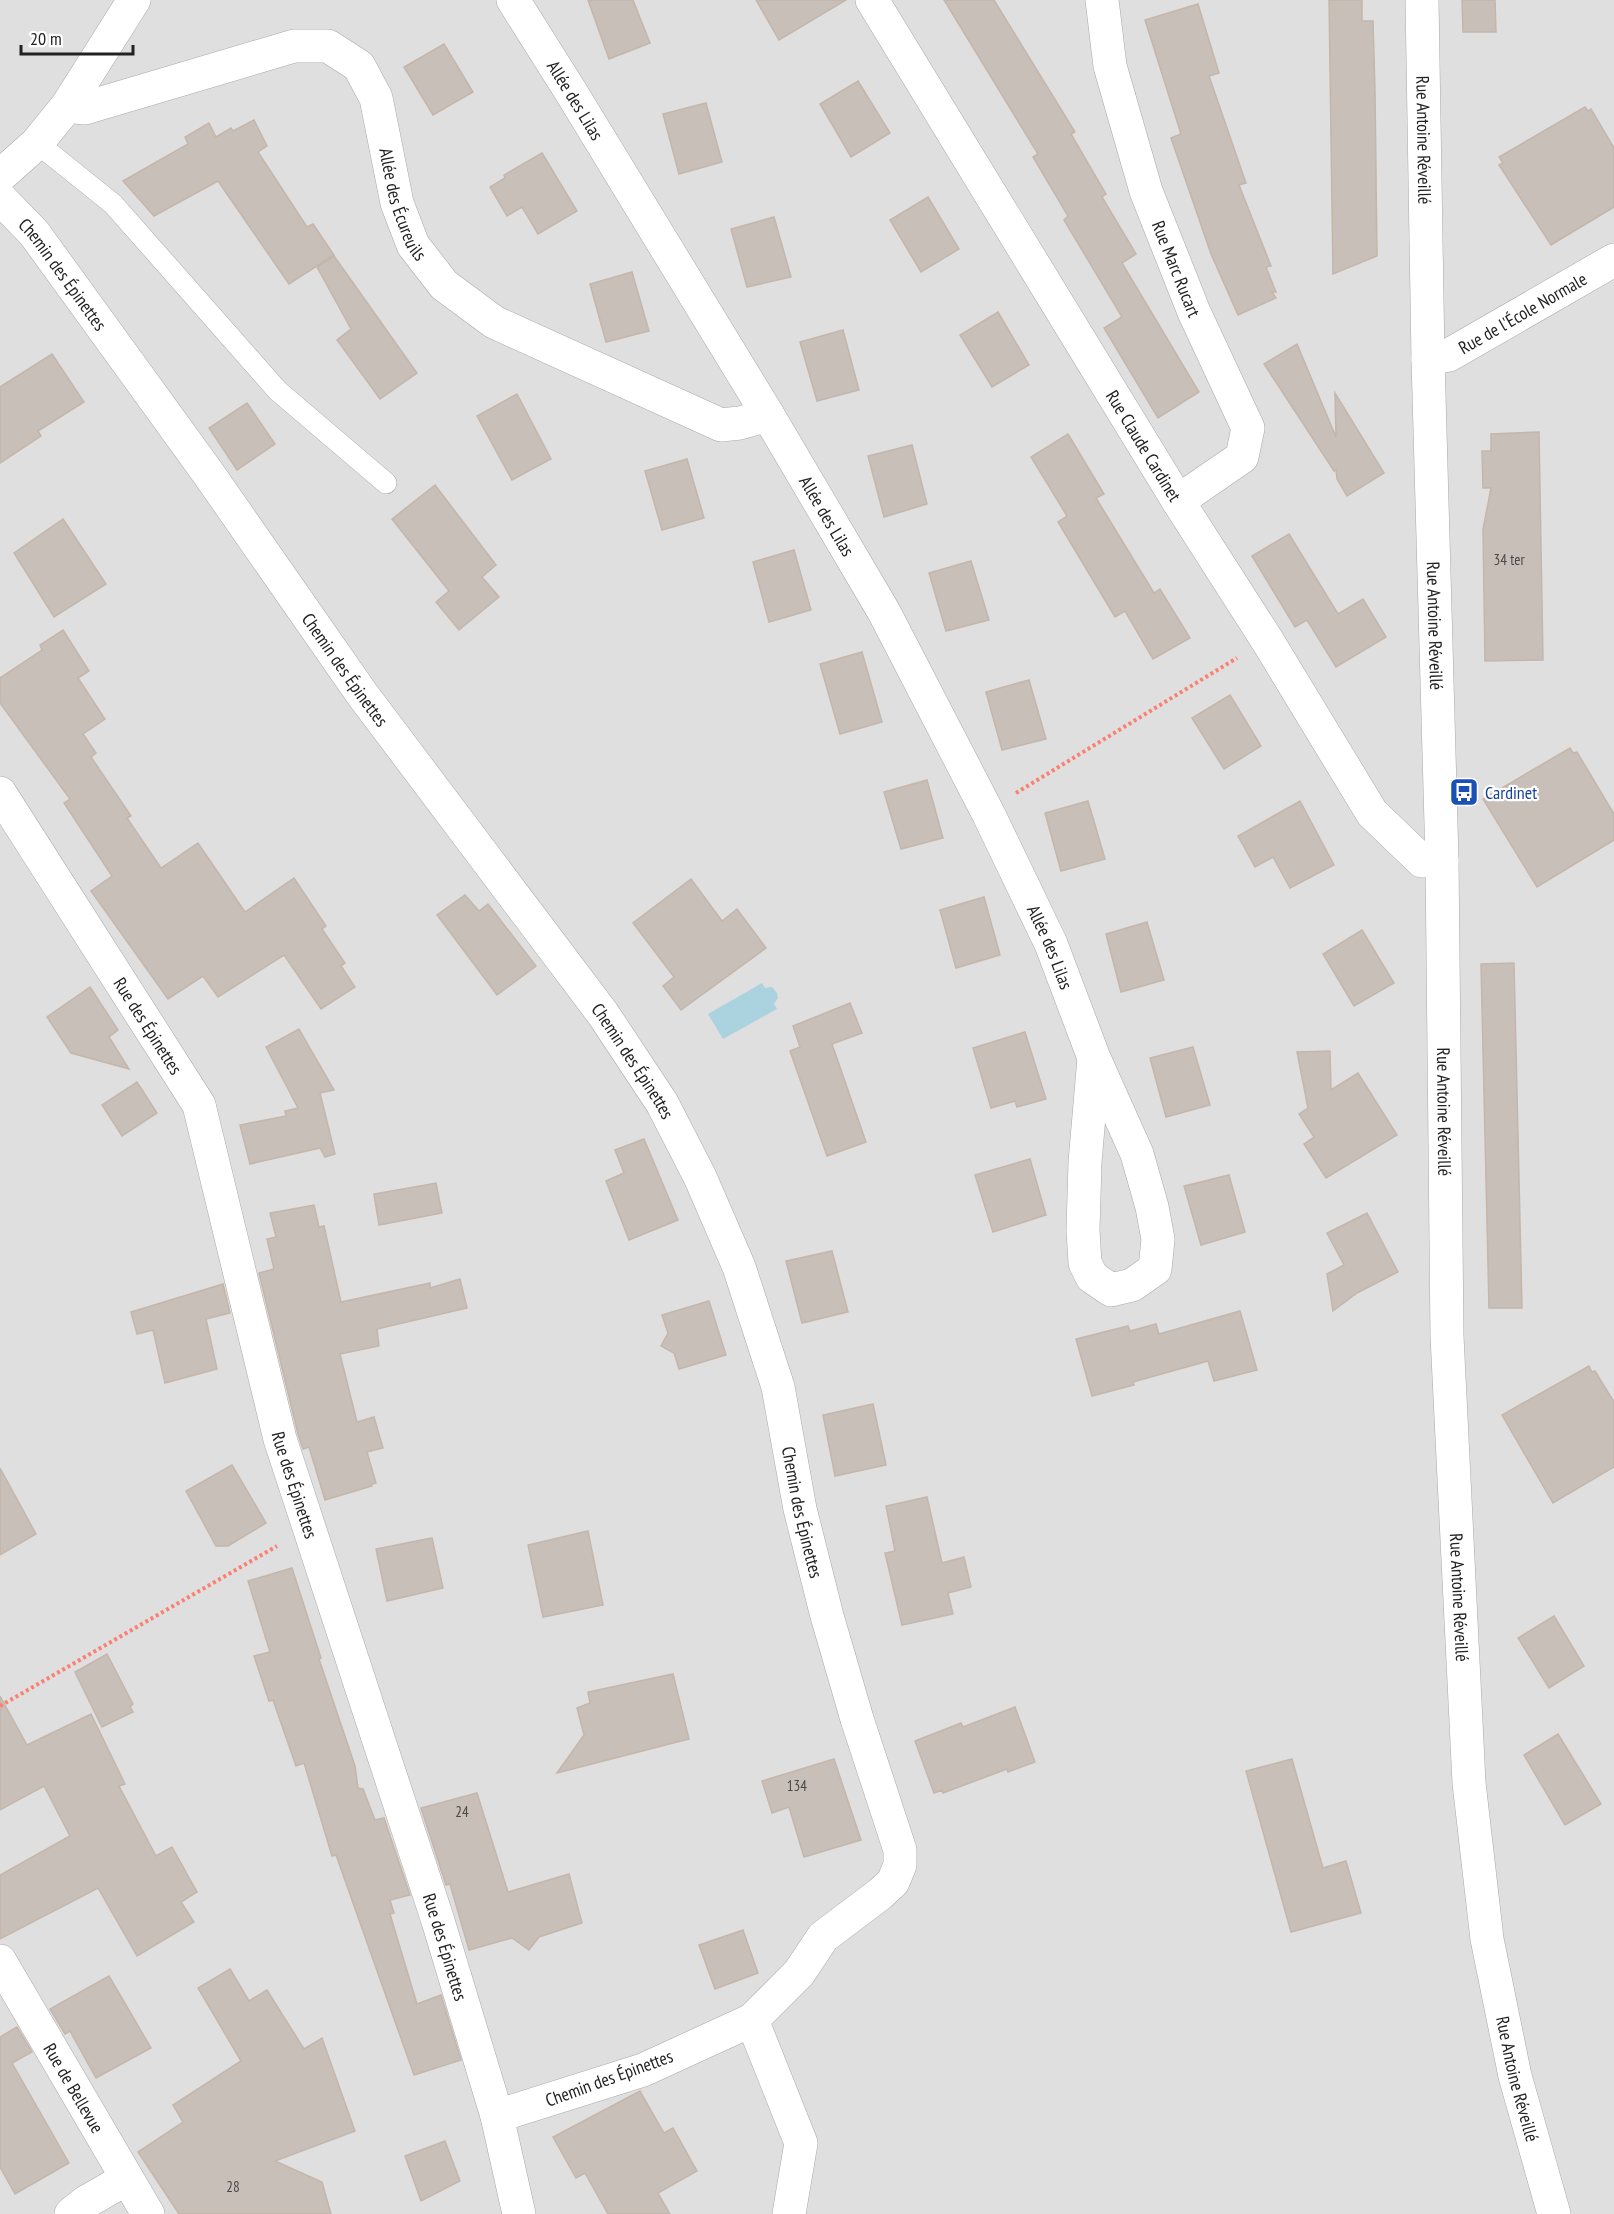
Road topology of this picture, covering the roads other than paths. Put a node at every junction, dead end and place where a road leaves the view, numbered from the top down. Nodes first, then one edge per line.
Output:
1 (134, 0) edge
2 (513, 0) edge
3 (872, 0) edge
4 (1102, 0) edge
5 (1422, 0) edge
6 (67, 106) junction
7 (37, 143) junction
8 (0, 176) edge
9 (0, 198) edge
10 (1614, 260) edge
11 (1428, 359) junction
12 (768, 415) junction
13 (386, 483) dead end
14 (1178, 501) junction
15 (0, 793) edge
16 (1442, 860) junction
17 (1094, 1058) junction
18 (0, 1961) edge
19 (752, 2020) junction
20 (497, 2116) junction
21 (126, 2179) junction
22 (71, 2214) edge
23 (148, 2214) edge
24 (519, 2214) edge
25 (789, 2214) edge
26 (1554, 2214) edge

1 - 6 street
2 - 12 street, Allée des Lilas
3 - 14 street, Rue Claude Cardinet
4 - 14 street, Rue Marc Rucart
5 - 11 street, Rue Antoine Réveillé
6 - 7 street
6 - 12 street, Allée des Écureuils
7 - 8 street
7 - 13 lane
9 - 19 street, Chemin des Épinettes
10 - 11 street, Rue de l'École Normale
11 - 16 street, Rue Antoine Réveillé
12 - 17 street, Allée des Lilas
14 - 16 street, Rue Claude Cardinet
15 - 20 street, Rue des Épinettes
16 - 26 street, Rue Antoine Réveillé
17 - 17 street, Allée des Lilas
18 - 21 street, Rue de Bellevue
19 - 20 street, Chemin des Épinettes
19 - 25 street
20 - 24 street, Rue des Épinettes
21 - 22 street
21 - 23 street, Rue de Bellevue

